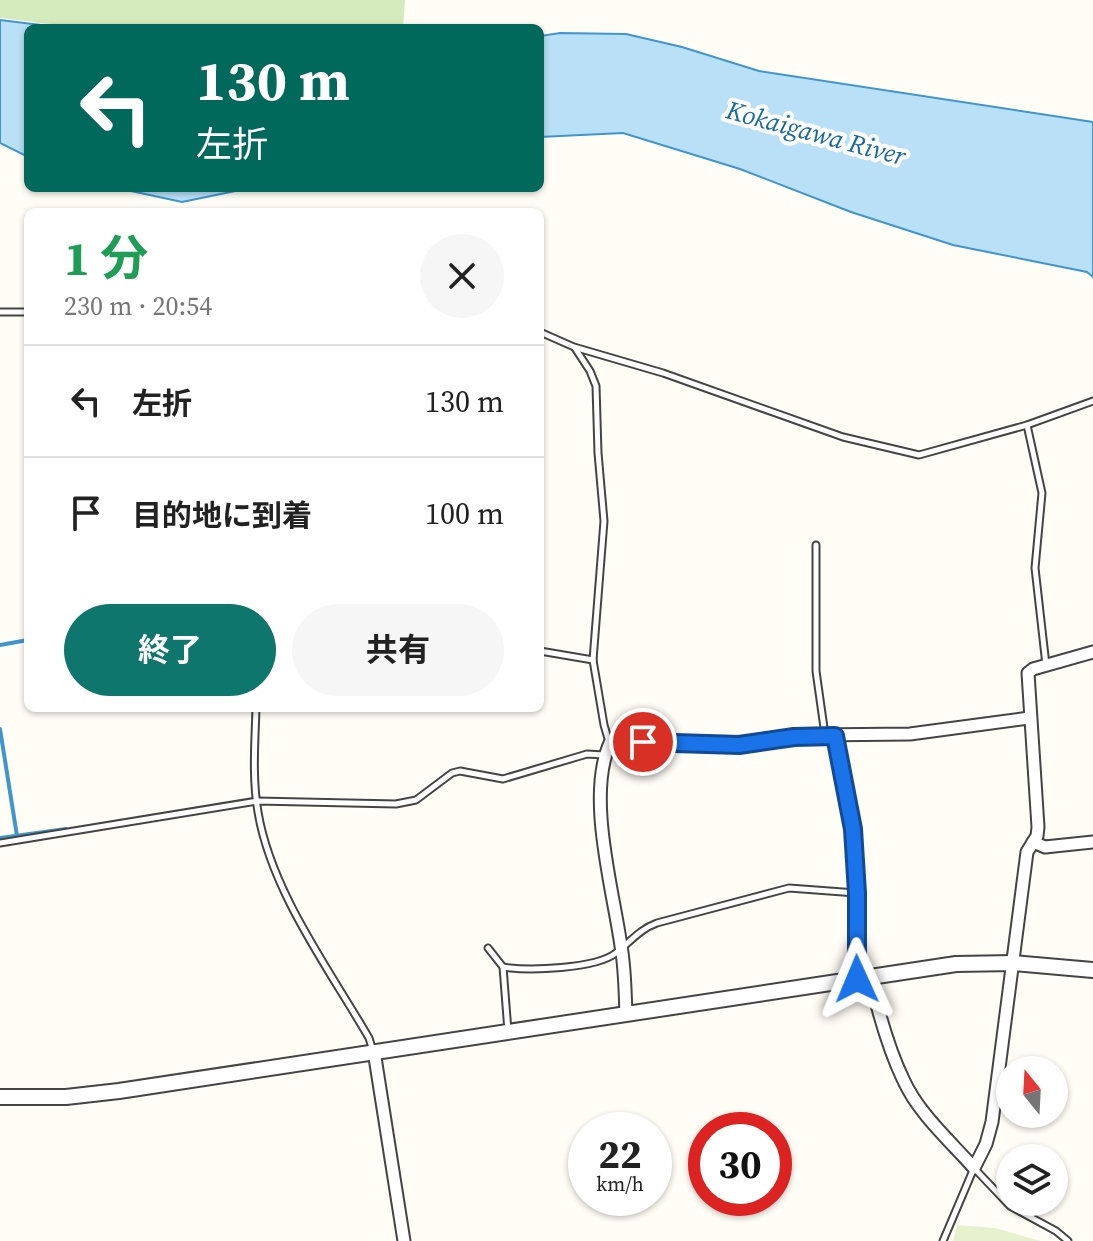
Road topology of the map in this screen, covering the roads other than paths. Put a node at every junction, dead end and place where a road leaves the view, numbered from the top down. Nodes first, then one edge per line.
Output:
1 (0, 312) edge
2 (24, 312) edge
3 (544, 334) edge
4 (574, 347) junction
5 (1093, 401) edge
6 (1027, 425) junction
7 (816, 545) dead end
8 (544, 652) edge
9 (1093, 652) edge
10 (593, 660) junction
11 (1046, 665) junction
12 (256, 712) edge
13 (1029, 718) junction
14 (830, 735) junction
15 (610, 743) junction
16 (604, 755) junction
17 (257, 801) junction
18 (1033, 842) junction
19 (1093, 842) edge
20 (0, 843) edge
21 (857, 893) junction
22 (622, 947) junction
23 (488, 948) dead end
24 (1014, 963) junction
25 (503, 967) junction
26 (1093, 970) edge
27 (864, 978) junction
28 (626, 1014) junction
29 (508, 1032) junction
30 (374, 1051) junction
31 (0, 1097) edge
32 (974, 1168) junction
33 (404, 1241) edge
34 (943, 1241) edge
35 (1068, 1241) edge

1 - 2 lane
3 - 4 lane
4 - 6 lane
4 - 10 lane
5 - 6 lane
6 - 11 lane
7 - 14 lane
8 - 10 lane
9 - 11 street
10 - 15 lane
11 - 13 street
12 - 17 lane
13 - 14 street
13 - 18 street
14 - 15 street
14 - 21 street
15 - 16 street
16 - 17 lane
16 - 22 street
17 - 20 lane
17 - 30 lane
18 - 19 street
18 - 24 street
21 - 22 lane
21 - 27 street
22 - 25 lane
22 - 28 street
23 - 25 lane
24 - 26 street
24 - 27 street
24 - 32 street
25 - 29 lane
27 - 28 street
27 - 32 street
28 - 29 street
29 - 30 street
30 - 31 street
30 - 33 street
32 - 34 lane
32 - 35 lane

